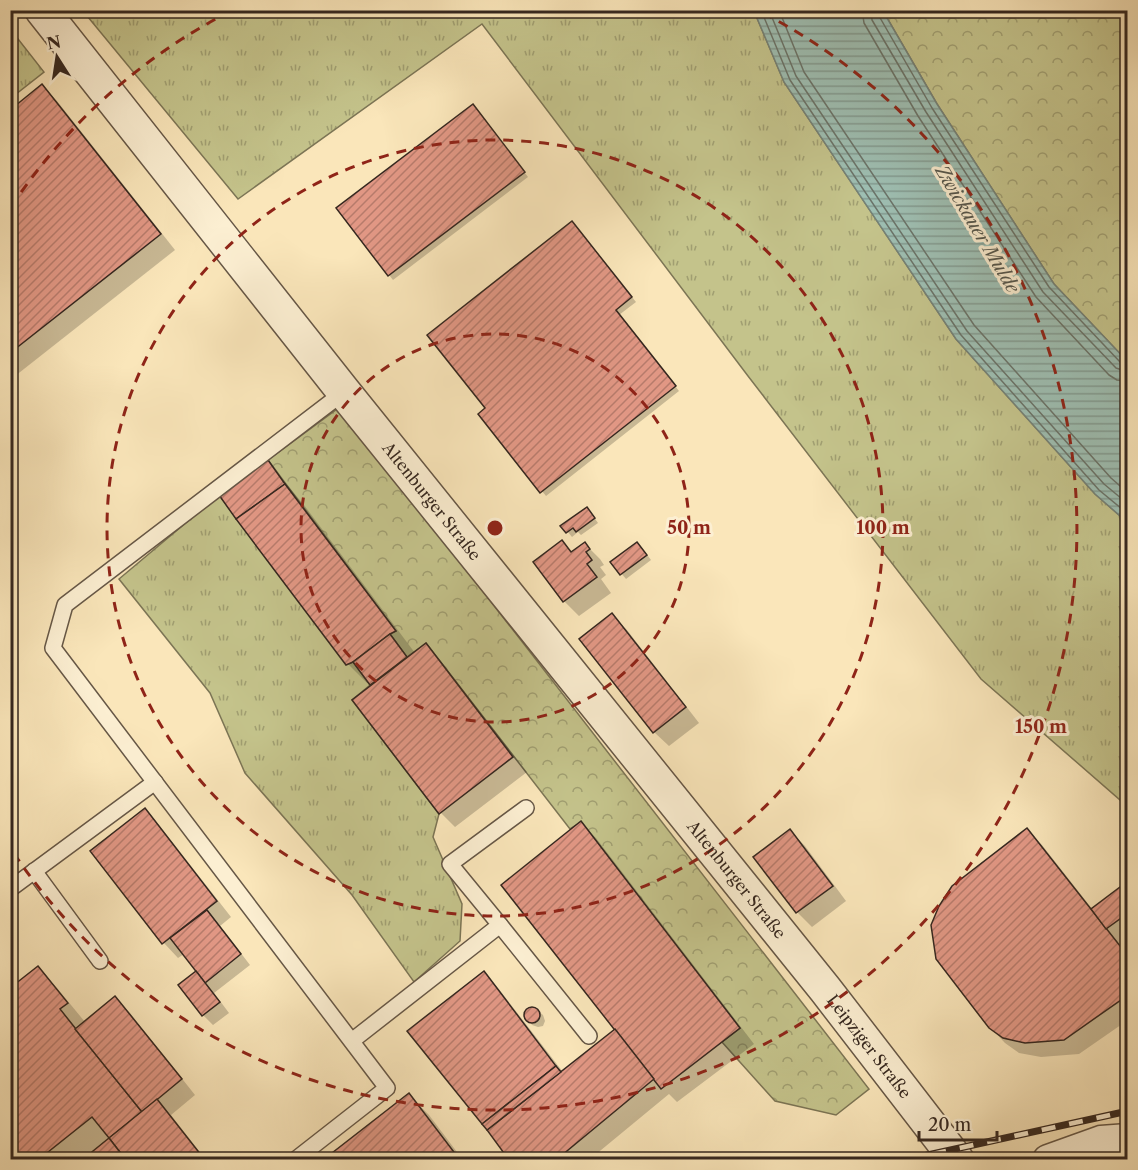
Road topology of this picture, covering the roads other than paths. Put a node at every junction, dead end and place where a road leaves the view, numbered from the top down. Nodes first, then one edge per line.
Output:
1 (42, 10) edge
2 (344, 392) junction
3 (155, 782) junction
4 (526, 808) dead end
5 (34, 871) junction
6 (10, 889) edge
7 (500, 925) junction
8 (100, 962) dead end
9 (825, 988) joint
10 (589, 1036) dead end
11 (353, 1040) junction
12 (1128, 1139) edge
13 (1128, 1158) edge
14 (295, 1160) edge
15 (957, 1160) edge
16 (1048, 1160) edge
17 (1122, 1160) edge

1 - 2 street, Altenburger Straße
2 - 3 lane
2 - 9 street, Altenburger Straße
3 - 5 lane
3 - 11 lane
4 - 7 lane
5 - 6 lane
5 - 8 lane
7 - 10 lane
7 - 11 lane
9 - 15 street, Leipziger Straße
11 - 14 lane
12 - 16 street
13 - 17 street

